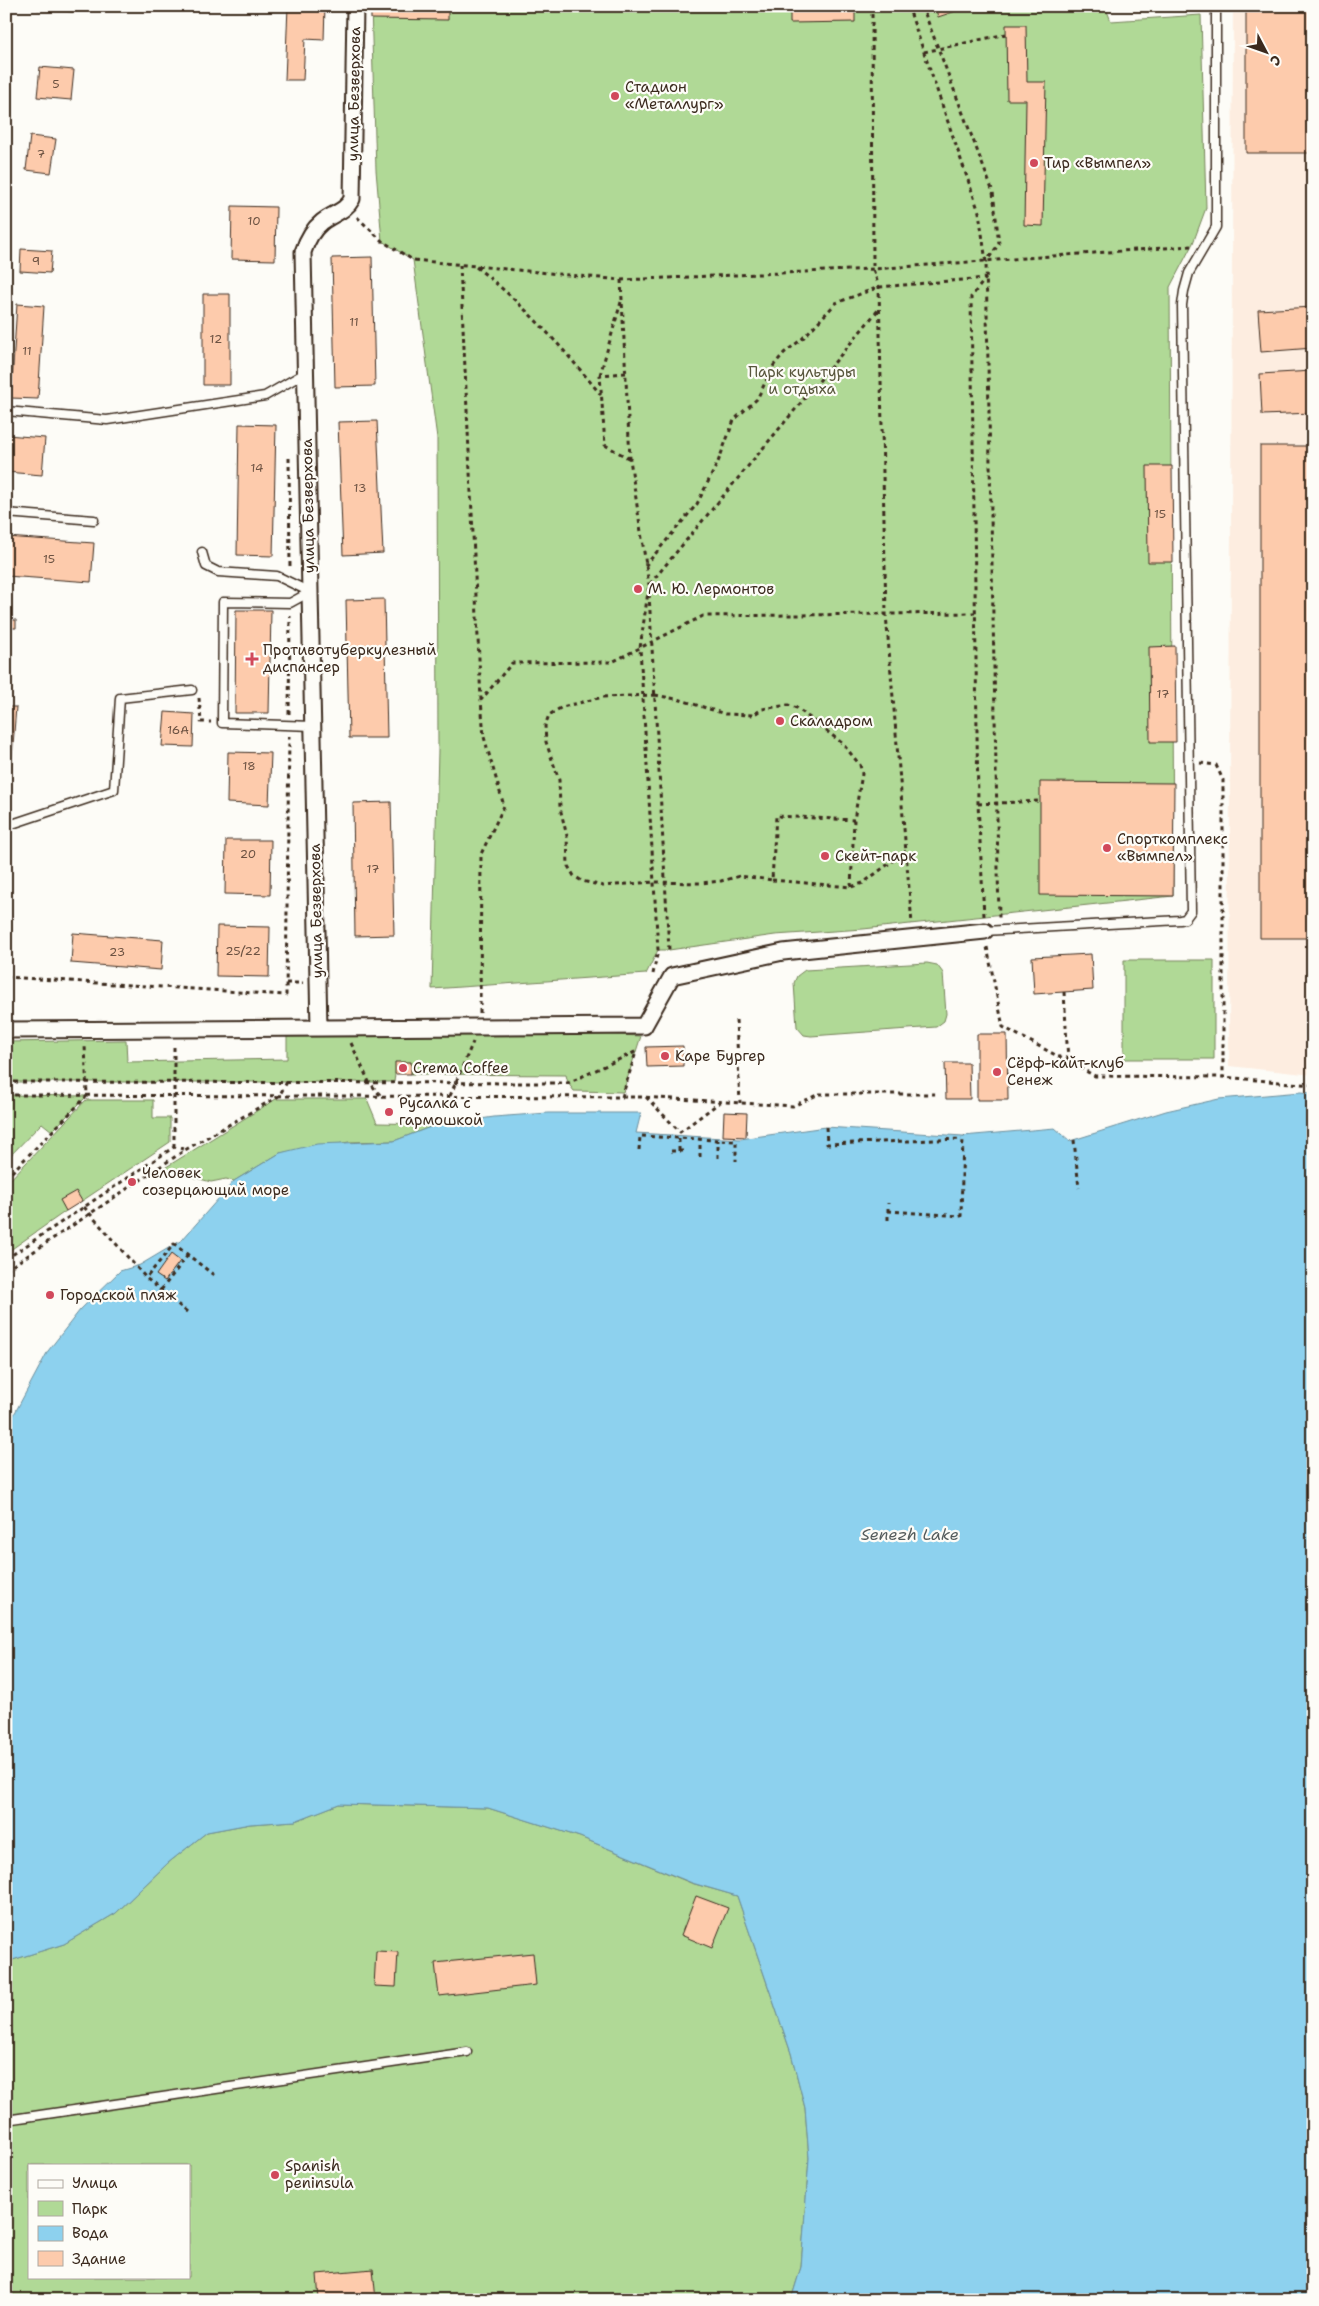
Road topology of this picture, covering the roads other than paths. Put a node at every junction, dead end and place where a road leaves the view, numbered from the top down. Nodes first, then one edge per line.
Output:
1 (355, 6) edge
2 (1216, 6) edge
3 (305, 373) junction
4 (6, 411) edge
5 (6, 513) edge
6 (94, 520) dead end
7 (202, 552) dead end
8 (310, 592) junction
9 (192, 690) road end
10 (313, 726) junction
11 (6, 826) edge
12 (992, 931) joint
13 (319, 1028) junction
14 (6, 1030) edge
15 (467, 2052) dead end
16 (6, 2120) edge

1 - 3 street, улица Безверхова
2 - 12 lane
3 - 4 lane
3 - 8 street, улица Безверхова
5 - 6 lane
7 - 8 lane
8 - 10 street, улица Безверхова
8 - 10 lane
9 - 11 lane
10 - 13 street, улица Безверхова
12 - 13 street
13 - 14 street
15 - 16 lane

